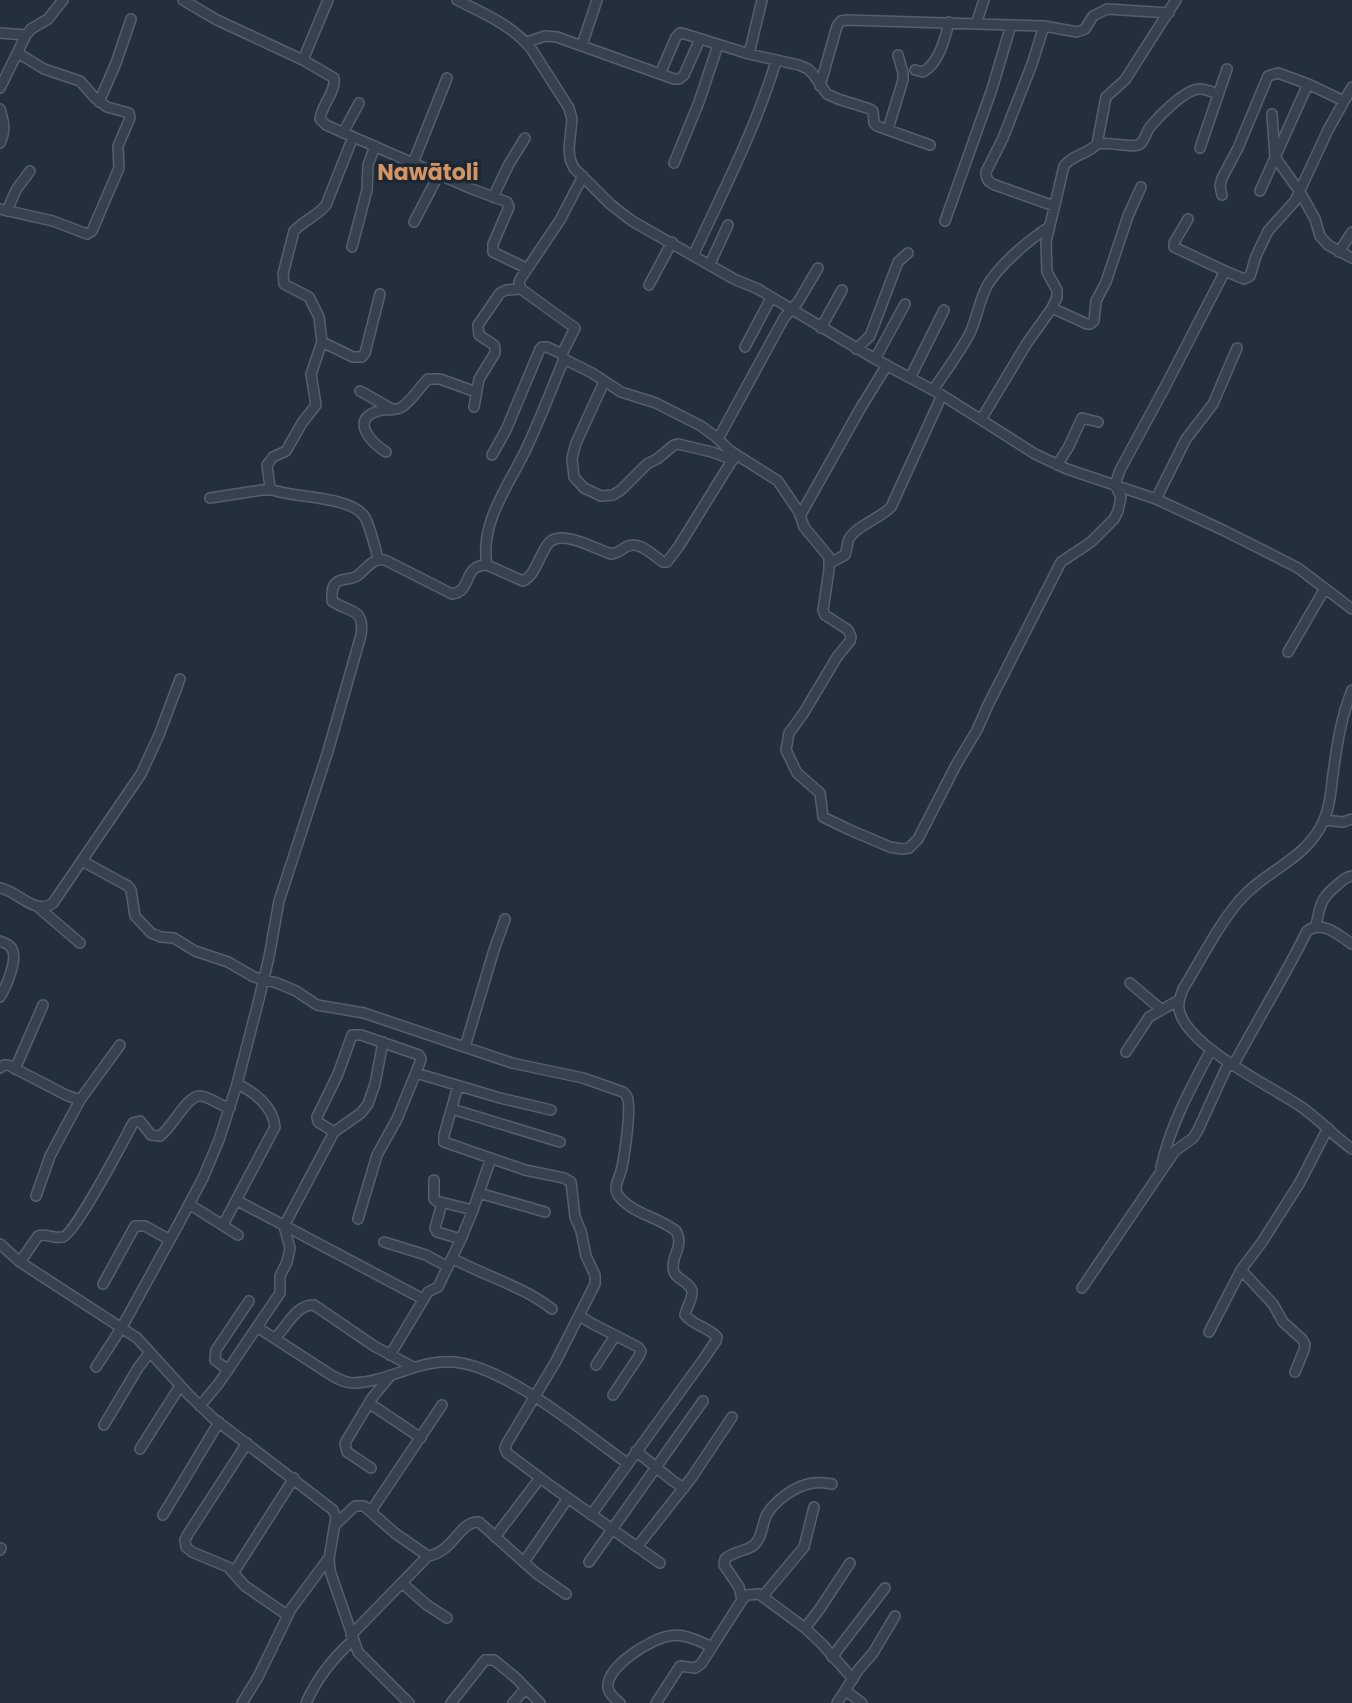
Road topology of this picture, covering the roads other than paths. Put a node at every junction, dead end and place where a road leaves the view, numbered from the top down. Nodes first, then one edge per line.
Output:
1 (63, 0) edge
2 (183, 0) edge
3 (328, 0) edge
4 (457, 0) edge
5 (597, 0) edge
6 (762, 0) edge
7 (984, 0) edge
8 (1176, 0) edge
9 (1169, 13) junction
10 (131, 19) dead end
11 (949, 22) junction
12 (976, 24) junction
13 (1011, 25) junction
14 (1044, 26) junction
15 (0, 33) edge
16 (26, 35) junction
17 (700, 39) junction
18 (527, 42) junction
19 (582, 45) junction
20 (718, 45) junction
21 (18, 53) junction
22 (749, 54) junction
23 (898, 55) dead end
24 (303, 60) junction
25 (776, 61) junction
26 (1227, 69) dead end
27 (915, 70) dead end
28 (660, 74) junction
29 (447, 78) dead end
30 (1308, 84) junction
31 (820, 86) junction
32 (1352, 87) edge
33 (0, 88) edge
34 (1218, 94) junction
35 (1344, 101) junction
36 (99, 102) junction
37 (359, 103) dead end
38 (0, 109) edge
39 (1272, 114) dead end
40 (888, 129) junction
41 (348, 135) junction
42 (525, 138) dead end
43 (0, 143) edge
44 (1097, 144) junction
45 (930, 145) dead end
46 (375, 146) junction
47 (1200, 148) dead end
48 (1275, 157) junction
49 (413, 163) junction
50 (674, 163) dead end
51 (30, 171) dead end
52 (439, 174) junction
53 (583, 176) junction
54 (1141, 187) dead end
55 (1260, 191) dead end
56 (1300, 192) junction
57 (1222, 195) dead end
58 (493, 197) junction
59 (1054, 206) junction
60 (3, 210) edge
61 (1188, 219) dead end
62 (945, 221) dead end
63 (414, 222) dead end
64 (728, 225) dead end
65 (1049, 227) junction
66 (1352, 232) edge
67 (672, 242) junction
68 (352, 247) dead end
69 (1339, 252) junction
70 (908, 253) dead end
71 (694, 254) junction
72 (1352, 258) edge
73 (710, 264) junction
74 (526, 268) junction
75 (818, 268) dead end
76 (1225, 271) junction
77 (649, 285) dead end
78 (521, 289) junction
79 (842, 290) dead end
80 (380, 294) dead end
81 (771, 298) junction
82 (905, 304) dead end
83 (1052, 308) junction
84 (790, 310) junction
85 (944, 310) dead end
86 (821, 328) junction
87 (322, 342) junction
88 (745, 347) dead end
89 (1237, 348) dead end
90 (856, 349) junction
91 (563, 357) junction
92 (875, 359) junction
93 (887, 365) junction
94 (910, 378) junction
95 (604, 382) junction
96 (360, 391) dead end
97 (476, 392) junction
98 (938, 392) junction
99 (474, 407) dead end
100 (395, 410) junction
101 (982, 418) junction
102 (1098, 422) dead end
103 (718, 439) junction
104 (386, 452) dead end
105 (492, 455) dead end
106 (734, 457) junction
107 (1057, 465) junction
108 (1115, 485) junction
109 (273, 490) junction
110 (210, 498) dead end
111 (1156, 499) junction
112 (800, 516) junction
113 (378, 559) junction
114 (830, 563) junction
115 (487, 565) junction
116 (1324, 590) junction
117 (1352, 609) edge
118 (1288, 652) dead end
119 (180, 679) dead end
120 (1352, 690) edge
121 (1348, 717) edge
122 (1352, 819) edge
123 (1324, 820) junction
124 (82, 861) junction
125 (1352, 876) edge
126 (0, 888) edge
127 (38, 907) junction
128 (505, 919) dead end
129 (1316, 926) junction
130 (0, 941) edge
131 (80, 943) dead end
132 (1352, 944) edge
133 (264, 979) junction
134 (1130, 983) dead end
135 (0, 997) edge
136 (1179, 1000) junction
137 (43, 1005) dead end
138 (1162, 1010) junction
139 (383, 1042) junction
140 (120, 1045) dead end
141 (465, 1047) junction
142 (1211, 1050) junction
143 (1126, 1052) dead end
144 (1231, 1063) junction
145 (0, 1068) edge
146 (15, 1069) junction
147 (416, 1073) junction
148 (237, 1084) junction
149 (458, 1086) junction
150 (80, 1100) junction
151 (230, 1108) junction
152 (452, 1109) junction
153 (551, 1110) dead end
154 (1328, 1128) junction
155 (334, 1132) junction
156 (560, 1142) dead end
157 (1352, 1149) edge
158 (491, 1158) junction
159 (1160, 1172) junction
160 (434, 1180) dead end
161 (479, 1193) junction
162 (36, 1196) dead end
163 (236, 1200) junction
164 (442, 1203) junction
165 (189, 1204) junction
166 (473, 1210) junction
167 (545, 1212) dead end
168 (358, 1219) dead end
169 (223, 1225) junction
170 (284, 1226) junction
171 (238, 1235) dead end
172 (461, 1239) junction
173 (170, 1240) junction
174 (384, 1242) dead end
175 (0, 1244) edge
176 (20, 1262) junction
177 (450, 1262) junction
178 (1241, 1270) junction
179 (103, 1284) dead end
180 (1082, 1288) dead end
181 (423, 1299) junction
182 (249, 1301) dead end
183 (552, 1309) dead end
184 (580, 1316) junction
185 (122, 1327) junction
186 (257, 1327) junction
187 (1209, 1332) dead end
188 (615, 1336) junction
189 (275, 1338) junction
190 (150, 1352) junction
191 (390, 1355) junction
192 (596, 1365) dead end
193 (96, 1367) dead end
194 (413, 1367) junction
195 (228, 1370) junction
196 (1295, 1372) dead end
197 (393, 1374) junction
198 (180, 1386) junction
199 (613, 1395) dead end
200 (535, 1397) junction
201 (703, 1401) dead end
202 (369, 1403) junction
203 (442, 1405) dead end
204 (200, 1406) junction
205 (732, 1417) dead end
206 (219, 1422) junction
207 (104, 1425) dead end
208 (421, 1438) junction
209 (247, 1443) junction
210 (140, 1449) dead end
211 (636, 1451) junction
212 (627, 1463) junction
213 (657, 1467) junction
214 (371, 1468) dead end
215 (294, 1478) junction
216 (540, 1478) junction
217 (832, 1484) dead end
218 (684, 1488) junction
219 (568, 1498) junction
220 (814, 1507) dead end
221 (371, 1511) junction
222 (163, 1515) dead end
223 (591, 1515) junction
224 (335, 1525) junction
225 (612, 1529) junction
226 (495, 1537) junction
227 (637, 1547) junction
228 (428, 1556) junction
229 (329, 1559) junction
230 (524, 1562) junction
231 (589, 1562) dead end
232 (660, 1563) dead end
233 (850, 1563) dead end
234 (234, 1572) junction
235 (402, 1583) junction
236 (885, 1588) dead end
237 (566, 1594) dead end
238 (763, 1596) junction
239 (742, 1600) junction
240 (287, 1615) junction
241 (895, 1616) dead end
242 (447, 1618) dead end
243 (805, 1628) junction
244 (352, 1638) junction
245 (712, 1647) junction
246 (832, 1657) junction
247 (853, 1679) junction
248 (526, 1688) junction
249 (846, 1691) junction
250 (242, 1703) edge
251 (306, 1703) edge
252 (409, 1703) edge
253 (451, 1703) edge
254 (513, 1703) edge
255 (540, 1703) edge
256 (620, 1703) edge
257 (656, 1703) edge
258 (837, 1703) edge
259 (862, 1703) edge

1 - 16 street
2 - 24 street
3 - 24 street
4 - 18 street
5 - 19 street
6 - 22 street
7 - 12 street
8 - 9 street
9 - 14 street
9 - 44 street
10 - 36 street
11 - 12 street
11 - 27 street
11 - 31 street
12 - 13 street
13 - 14 street
13 - 62 street
14 - 59 street
15 - 16 street
16 - 21 street
17 - 20 street
17 - 28 street
17 - 28 street
18 - 19 street
18 - 53 street
19 - 28 street
20 - 22 street
20 - 50 street
21 - 33 street
21 - 36 street
22 - 25 street
23 - 40 street
24 - 41 street
25 - 31 street
25 - 71 street
26 - 34 street
29 - 49 street
30 - 35 street
30 - 48 street
30 - 57 street
31 - 40 street
32 - 35 street
34 - 44 street
34 - 47 street
35 - 56 street
36 - 60 street
37 - 41 street
38 - 43 street
39 - 48 street
40 - 45 street
41 - 46 street
41 - 87 street
42 - 58 street
44 - 59 street
46 - 49 street
46 - 68 street
48 - 55 street
48 - 56 street
49 - 52 street
51 - 60 street
52 - 58 street
52 - 63 street
53 - 67 street
53 - 74 street
54 - 83 street
56 - 69 street
56 - 76 street
58 - 74 street
59 - 65 street
61 - 76 street
64 - 73 street
65 - 83 street
65 - 98 street
66 - 69 street
67 - 71 street
67 - 77 street
69 - 72 street
70 - 90 street
71 - 73 street
73 - 81 street
74 - 78 street
75 - 84 street
76 - 108 street
78 - 91 street
78 - 97 street
79 - 86 street
80 - 87 street
81 - 84 street
81 - 88 street
82 - 92 street
83 - 101 street
84 - 86 street
84 - 103 street
85 - 94 street
86 - 90 street
87 - 109 street
89 - 111 street
90 - 92 street
91 - 95 street
91 - 105 street
91 - 115 street
92 - 93 street
93 - 94 street
93 - 112 street
94 - 98 street
95 - 103 street
95 - 106 street
96 - 100 street
97 - 99 street
97 - 100 street
98 - 101 street
98 - 114 street
100 - 104 street
101 - 107 street
102 - 107 street
103 - 106 street
106 - 112 street
106 - 115 street
107 - 108 street
108 - 111 street
108 - 114 street
109 - 110 street
109 - 113 street
111 - 116 street
112 - 114 street
113 - 115 street
113 - 133 street
116 - 117 street
116 - 118 street
119 - 124 street
120 - 121 street
121 - 123 street
122 - 123 street
123 - 136 street
124 - 127 street
124 - 133 street
125 - 129 street
126 - 127 street
127 - 131 street
128 - 141 street
129 - 132 street
129 - 144 street
130 - 135 street
133 - 141 street
133 - 148 street
134 - 138 street
136 - 138 street
136 - 142 street
137 - 146 street
138 - 143 street
139 - 147 street
139 - 155 street
139 - 155 street
140 - 150 street
141 - 211 street
142 - 144 street
142 - 159 street
144 - 154 street
144 - 159 street
145 - 146 street
146 - 150 street
147 - 149 street
147 - 168 street
148 - 151 street
148 - 163 street
149 - 152 street
149 - 153 street
150 - 162 street
151 - 165 street
151 - 176 street
152 - 156 street
152 - 158 street
154 - 157 street
154 - 178 street
155 - 170 street
158 - 161 street
158 - 184 street
159 - 180 street
160 - 164 street
161 - 166 street
161 - 167 street
163 - 169 street
163 - 170 street
164 - 166 street
164 - 172 street
165 - 169 street
165 - 173 street
166 - 172 street
169 - 171 street
170 - 181 street
170 - 186 street
172 - 177 street
173 - 179 street
173 - 185 street
174 - 177 street
175 - 176 street
176 - 185 street
177 - 181 street
177 - 183 street
178 - 187 street
178 - 196 street
181 - 191 street
182 - 195 street
184 - 188 street
184 - 200 street
185 - 190 street
185 - 193 street
186 - 189 street
186 - 195 street
188 - 192 street
188 - 199 street
189 - 191 street
189 - 197 street
190 - 198 street
190 - 207 street
191 - 194 street
194 - 197 street
194 - 200 street
195 - 204 street
197 - 202 street
198 - 204 street
198 - 210 street
200 - 212 street
200 - 216 street
201 - 213 street
202 - 208 street
202 - 214 street
203 - 208 street
204 - 206 street
205 - 218 street
206 - 209 street
206 - 222 street
208 - 221 street
209 - 215 street
209 - 234 street
211 - 212 street
211 - 213 street
212 - 223 street
213 - 218 street
213 - 225 street
215 - 224 street
215 - 234 street
216 - 219 street
216 - 226 street
217 - 239 street
218 - 227 street
219 - 223 street
219 - 230 street
220 - 238 street
221 - 224 street
221 - 228 street
223 - 225 street
224 - 229 street
225 - 227 street
225 - 231 street
226 - 228 street
226 - 230 street
227 - 232 street
228 - 235 street
229 - 240 street
229 - 244 street
230 - 237 street
233 - 243 street
234 - 240 street
235 - 242 street
235 - 244 street
236 - 246 street
238 - 239 street
238 - 243 street
239 - 245 street
240 - 250 street
241 - 247 street
243 - 246 street
244 - 251 street
244 - 252 street
245 - 256 street
245 - 257 street
246 - 247 street
247 - 249 street
248 - 253 street
248 - 254 street
248 - 255 street
249 - 258 street
249 - 259 street

